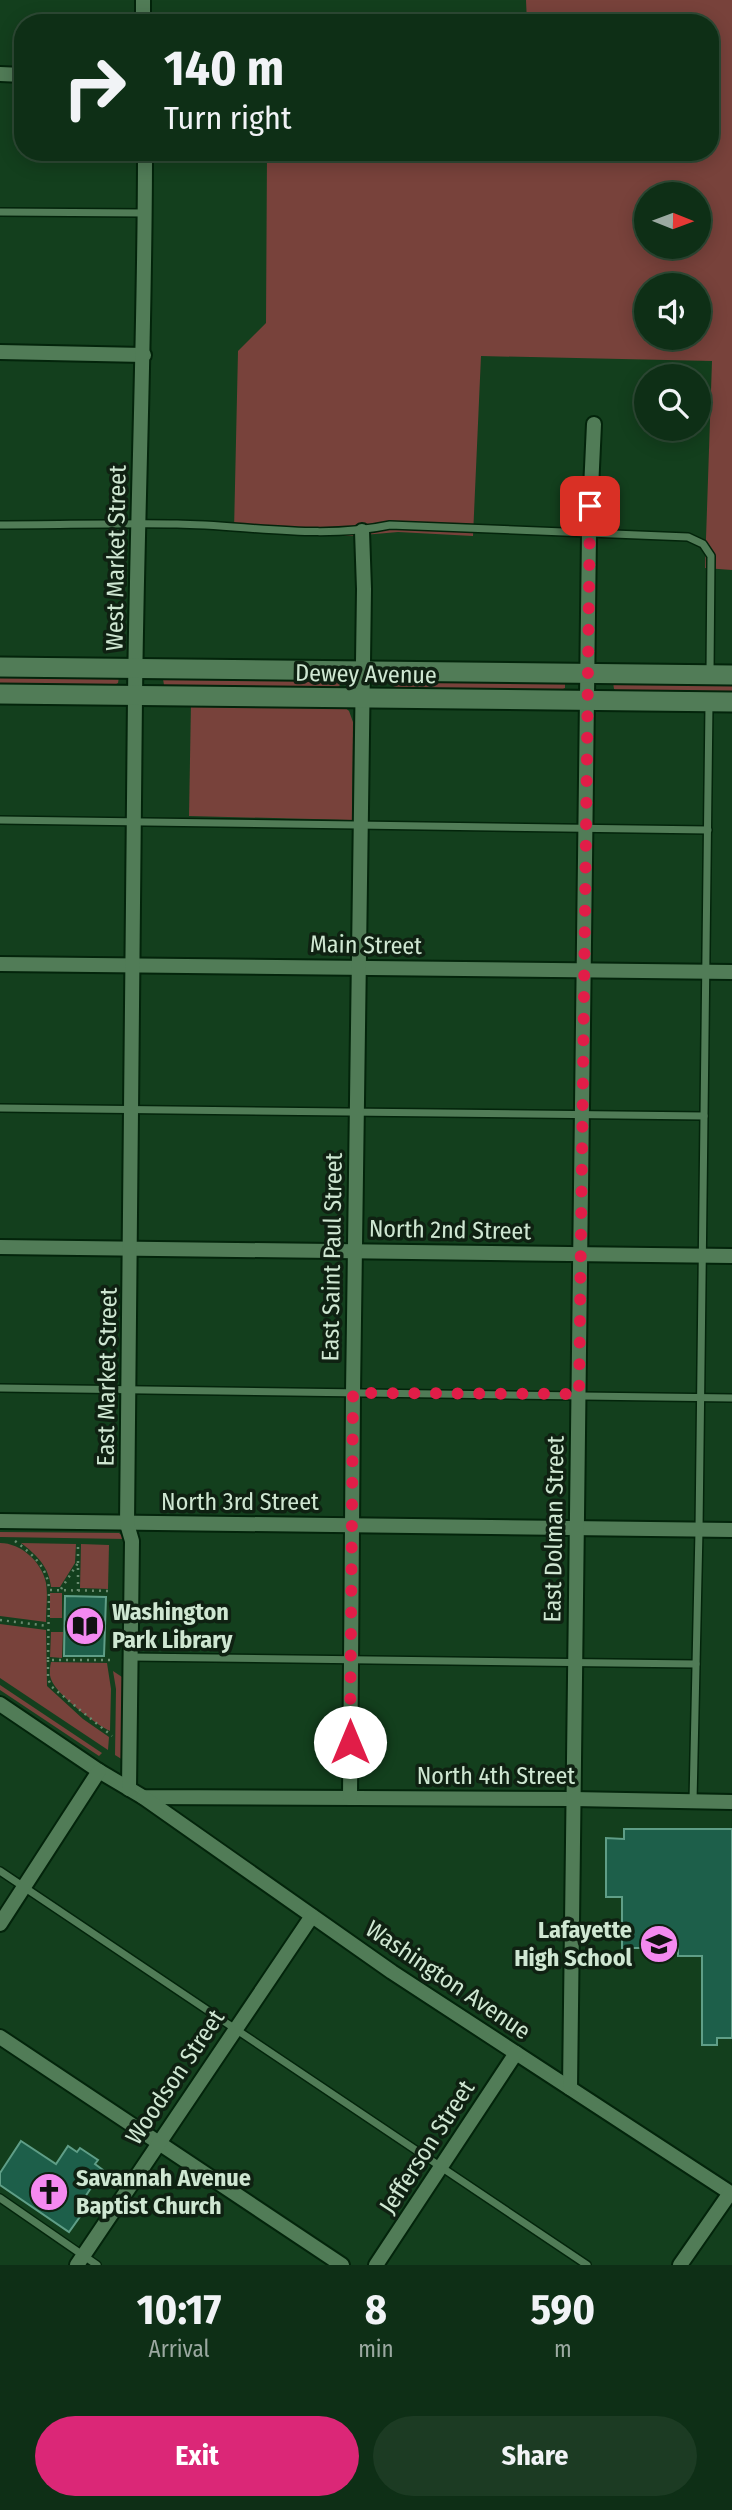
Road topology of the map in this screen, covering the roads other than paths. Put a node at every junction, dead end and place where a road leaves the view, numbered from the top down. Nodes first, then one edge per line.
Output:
1 (145, 161) edge
2 (0, 212) edge
3 (145, 214) junction
4 (0, 352) edge
5 (144, 355) junction
6 (594, 424) dead end
7 (140, 525) junction
8 (0, 526) edge
9 (362, 531) junction
10 (589, 533) junction
11 (0, 667) edge
12 (136, 668) junction
13 (362, 671) junction
14 (589, 673) junction
15 (710, 674) junction
16 (732, 675) edge
17 (0, 694) edge
18 (135, 695) junction
19 (362, 698) junction
20 (588, 700) junction
21 (709, 701) junction
22 (732, 702) edge
23 (0, 820) edge
24 (134, 821) junction
25 (360, 825) junction
26 (585, 829) junction
27 (708, 830) junction
28 (0, 964) edge
29 (132, 965) junction
30 (359, 968) junction
31 (584, 972) junction
32 (706, 972) junction
33 (732, 972) edge
34 (0, 1108) edge
35 (133, 1110) junction
36 (358, 1112) junction
37 (583, 1115) junction
38 (704, 1116) junction
39 (0, 1247) edge
40 (132, 1248) junction
41 (355, 1252) junction
42 (582, 1254) junction
43 (701, 1256) junction
44 (732, 1256) edge
45 (0, 1388) edge
46 (130, 1390) junction
47 (353, 1393) junction
48 (579, 1394) junction
49 (700, 1397) junction
50 (732, 1398) edge
51 (0, 1521) edge
52 (127, 1524) junction
53 (351, 1526) junction
54 (576, 1528) junction
55 (699, 1530) junction
56 (732, 1530) edge
57 (131, 1657) junction
58 (351, 1659) junction
59 (575, 1663) junction
60 (696, 1664) junction
61 (0, 1704) edge
62 (99, 1771) junction
63 (129, 1789) junction
64 (143, 1797) junction
65 (350, 1798) junction
66 (573, 1799) junction
67 (693, 1802) junction
68 (732, 1802) edge
69 (0, 1871) edge
70 (24, 1887) junction
71 (312, 1916) junction
72 (0, 1924) edge
73 (235, 2029) junction
74 (0, 2037) edge
75 (516, 2053) junction
76 (570, 2088) junction
77 (158, 2142) junction
78 (441, 2168) junction
79 (731, 2193) edge
80 (0, 2198) edge
81 (80, 2260) edge
82 (97, 2265) edge
83 (342, 2265) edge
84 (376, 2265) edge
85 (587, 2265) edge
86 (680, 2265) edge

1 - 3 street, West Market Street
2 - 3 lane
3 - 5 street, West Market Street
4 - 5 street
5 - 7 street, West Market Street
6 - 10 street, East Dolman Street
7 - 8 lane
7 - 9 lane
7 - 12 street, West Market Street
9 - 10 lane
9 - 13 street, East Saint Paul Street
10 - 14 street, East Dolman Street
10 - 15 lane
11 - 12 street, Dewey Avenue
12 - 13 street, Dewey Avenue
12 - 18 street, West Market Street
13 - 14 street, Dewey Avenue
13 - 19 street, East Saint Paul Street
14 - 15 street, Dewey Avenue
14 - 20 street, East Dolman Street
15 - 16 street, Dewey Avenue
17 - 18 street, Dewey Avenue
18 - 19 street, Dewey Avenue
18 - 24 street, West Market Street
19 - 20 street, Dewey Avenue
19 - 25 street, East Saint Paul Street
20 - 21 street, Dewey Avenue
20 - 26 street, East Dolman Street
21 - 22 street, Dewey Avenue
21 - 27 lane
23 - 24 lane
24 - 25 lane
24 - 29 street, West Market Street
25 - 26 lane
25 - 30 street, East Saint Paul Street
26 - 27 lane
26 - 31 street, East Dolman Street
27 - 32 lane
28 - 29 street, Main Street
29 - 30 street, Main Street
29 - 35 street, East Market Street
30 - 31 street, Main Street
30 - 36 street, East Saint Paul Street
31 - 32 street, Main Street
31 - 37 street, East Dolman Street
32 - 33 street, Main Street
32 - 38 lane
34 - 35 lane
35 - 36 lane
35 - 40 street, East Market Street
36 - 37 lane
36 - 41 street, East Saint Paul Street
37 - 38 lane
37 - 42 street, East Dolman Street
38 - 43 lane
39 - 40 street, North 2nd Street
40 - 41 street, North 2nd Street
40 - 46 street, East Market Street
41 - 42 street, North 2nd Street
41 - 47 street, East Saint Paul Street
42 - 43 street, North 2nd Street
42 - 48 street, East Dolman Street
43 - 44 street, North 2nd Street
43 - 49 lane
45 - 46 lane
46 - 47 lane
46 - 52 street, East Market Street
47 - 48 lane
47 - 53 street, East Saint Paul Street
48 - 49 lane
48 - 54 street, East Dolman Street
49 - 50 lane
49 - 55 lane
51 - 52 street, North 3rd Street
52 - 53 street, North 3rd Street
52 - 57 street, East Market Street
53 - 54 street, North 3rd Street
53 - 58 street, East Saint Paul Street
54 - 55 street, North 3rd Street
54 - 59 street, East Dolman Street
55 - 56 street, North 3rd Street
55 - 60 lane
57 - 58 lane
57 - 63 street, East Market Street
58 - 59 lane
58 - 65 street, East Saint Paul Street
59 - 60 lane
59 - 66 street, East Dolman Street
60 - 67 lane
61 - 62 street
62 - 63 street, North 4th Street
62 - 70 street
63 - 64 street, North 4th Street
64 - 65 street, North 4th Street
64 - 71 street, Washington Avenue
65 - 66 street, North 4th Street
66 - 67 street, North 4th Street
66 - 76 street, East Dolman Street
67 - 68 street, North 4th Street
69 - 70 lane
70 - 72 street
70 - 73 lane
71 - 73 street, Woodson Street
71 - 75 street, Washington Avenue
73 - 77 street, Woodson Street
73 - 78 lane
74 - 77 street
75 - 76 street, Washington Avenue
75 - 78 street, Jefferson Street
76 - 79 street, Washington Avenue
77 - 81 street, Woodson Street
77 - 83 street
78 - 84 street, Jefferson Street
78 - 85 lane
79 - 86 street
80 - 81 lane
81 - 82 lane

